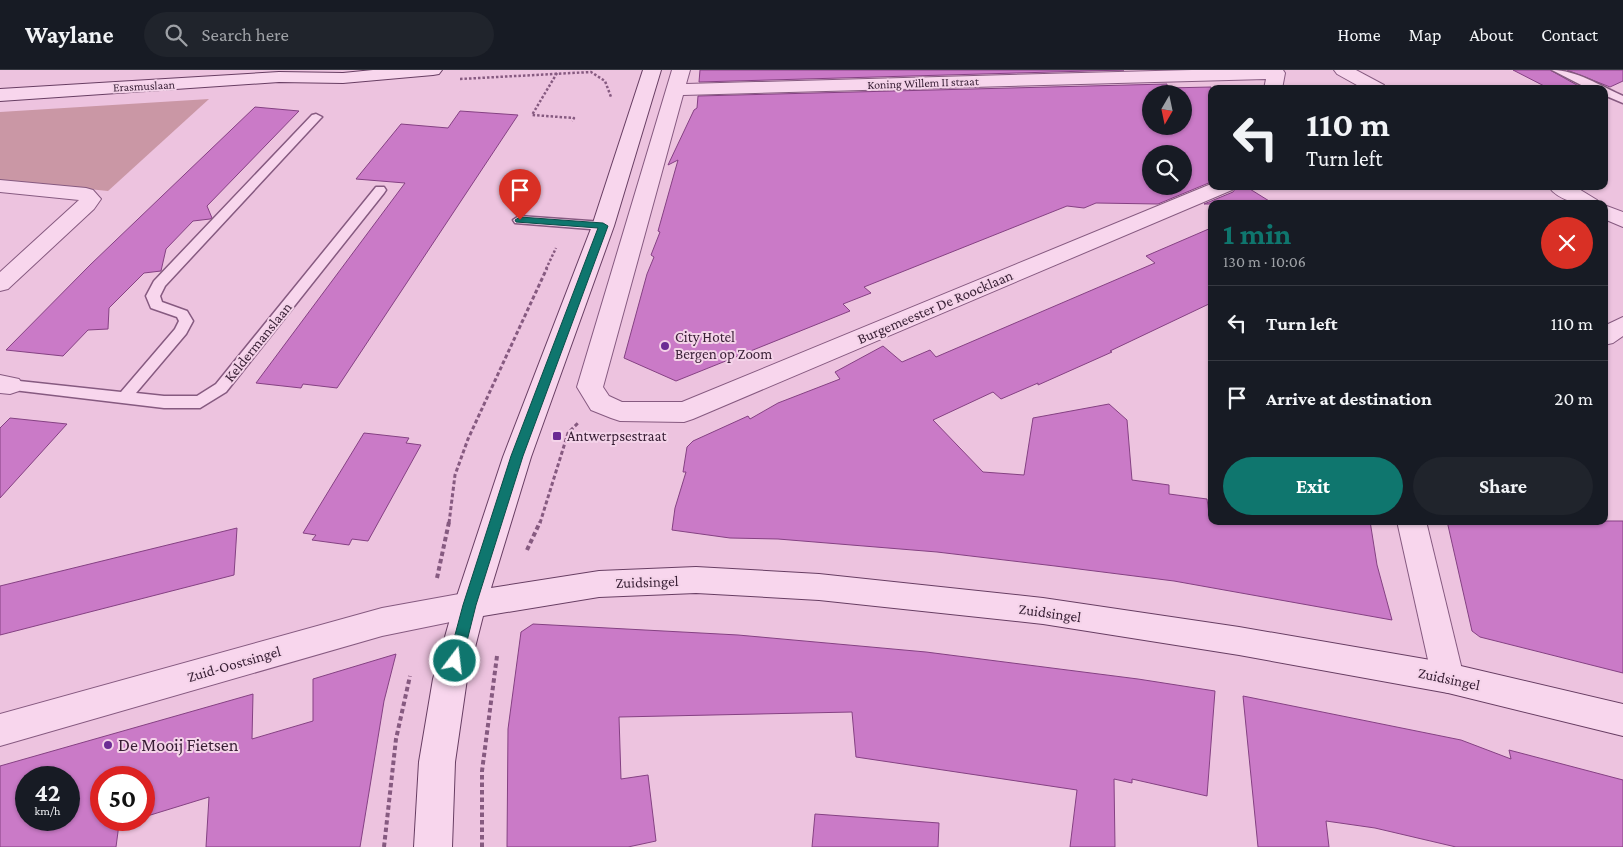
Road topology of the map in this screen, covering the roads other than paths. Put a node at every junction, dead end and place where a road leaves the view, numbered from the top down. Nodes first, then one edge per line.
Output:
1 (324, 70) edge
2 (433, 70) edge
3 (652, 70) edge
4 (1343, 70) edge
5 (1557, 70) edge
6 (283, 75) edge
7 (678, 80) edge
8 (1274, 85) edge
9 (1371, 85) edge
10 (1589, 85) edge
11 (0, 94) edge
12 (1608, 94) edge
13 (1623, 100) edge
14 (316, 117) dead end
15 (0, 186) edge
16 (380, 190) dead end
17 (1215, 190) edge
18 (1565, 190) edge
19 (1583, 200) edge
20 (1608, 213) edge
21 (520, 220) dead end
22 (1623, 222) edge
23 (603, 226) junction
24 (0, 284) edge
25 (1623, 325) edge
26 (1608, 334) edge
27 (5, 385) edge
28 (124, 398) junction
29 (1412, 525) edge
30 (470, 605) junction
31 (1448, 678) junction
32 (1623, 720) edge
33 (0, 730) edge
34 (433, 847) edge

1 - 6 street, Erasmuslaan
2 - 6 street, Erasmuslaan
3 - 23 street
4 - 9 street
5 - 10 lane
6 - 11 street, Erasmuslaan
7 - 8 street, Koning Willem II straat
7 - 17 street, Burgemeester De Roocklaan
12 - 13 lane
14 - 28 lane
15 - 24 street
16 - 28 lane, Keldermanslaan
18 - 19 street
20 - 22 street
21 - 23 lane
23 - 30 street
25 - 26 street
27 - 28 lane, Keldermanslaan
29 - 31 street
30 - 31 street, Zuidsingel
30 - 33 street, Zuid-Oostsingel
30 - 34 street
31 - 32 street, Zuidsingel

